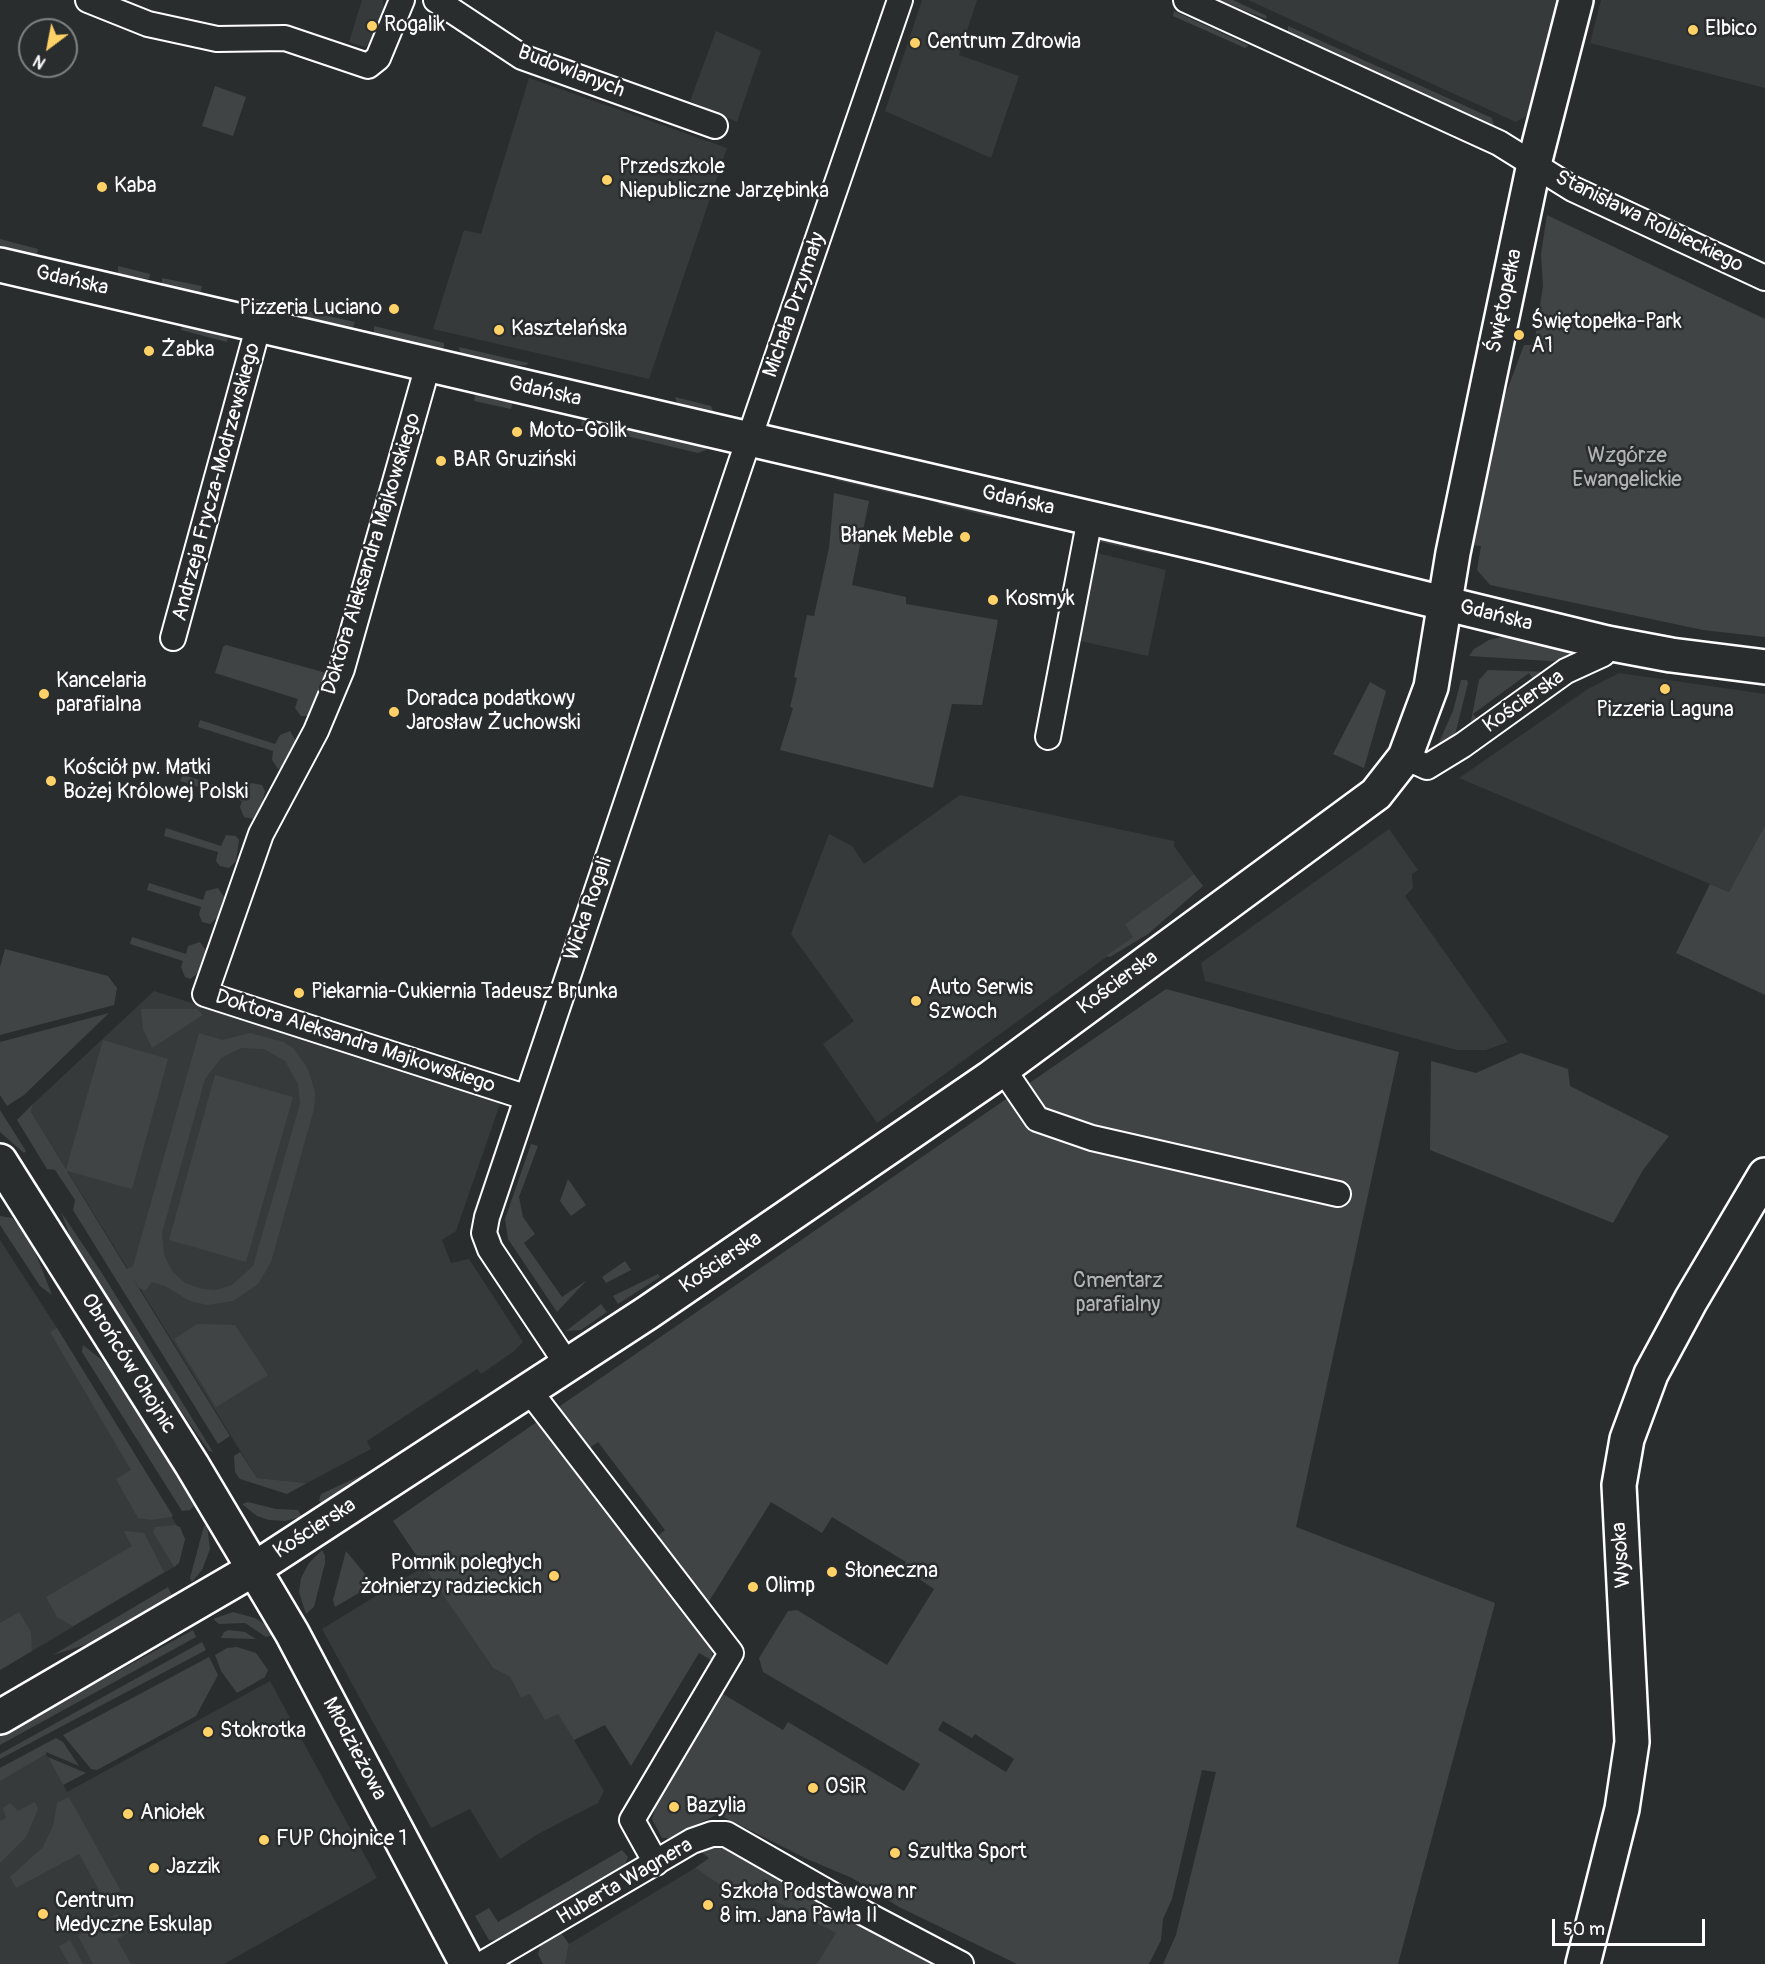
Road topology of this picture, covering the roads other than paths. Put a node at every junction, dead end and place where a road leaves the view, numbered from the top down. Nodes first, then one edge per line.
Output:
1 (88, 0) edge
2 (402, 0) edge
3 (436, 0) edge
4 (900, 0) edge
5 (1186, 0) edge
6 (1576, 0) edge
7 (715, 126) dead end
8 (1534, 164) junction
9 (0, 265) edge
10 (1765, 278) edge
11 (259, 324) junction
12 (428, 365) junction
13 (748, 439) junction
14 (1090, 518) junction
15 (1445, 604) junction
16 (173, 638) dead end
17 (1607, 643) junction
18 (1765, 667) edge
19 (1048, 737) dead end
20 (1405, 757) junction
21 (1003, 1069) junction
22 (525, 1097) junction
23 (0, 1161) edge
24 (1765, 1175) edge
25 (1338, 1194) dead end
26 (567, 1365) junction
27 (528, 1389) junction
28 (254, 1569) junction
29 (0, 1717) edge
30 (656, 1863) junction
31 (467, 1964) edge
32 (482, 1964) edge
33 (961, 1964) edge
34 (1583, 1964) edge

1 - 2 street
3 - 7 street, Budowlanych
4 - 13 street, Michała Drzymały
5 - 8 street, Stanisława Rolbieckiego
6 - 8 main road, Świętopełka
8 - 10 street, Stanisława Rolbieckiego
8 - 15 main road, Świętopełka
9 - 11 main road, Gdańska
11 - 12 main road, Gdańska
11 - 16 street, Andrzeja Frycza-Modrzewskiego
12 - 13 main road, Gdańska
12 - 22 street, Doktora Aleksandra Majkowskiego
13 - 14 main road, Gdańska
13 - 22 street, Wicka Rogali
14 - 15 main road, Gdańska
14 - 19 street
15 - 17 main road, Gdańska
15 - 20 main road, Kościerska
17 - 18 main road, Gdańska
17 - 20 street, Kościerska
20 - 21 main road, Kościerska
21 - 25 street
21 - 26 main road, Kościerska
22 - 26 street, Wicka Rogali
23 - 28 main road, Obrońców Chojnic
24 - 34 main road, Wysoka
26 - 27 main road, Kościerska
27 - 28 main road, Kościerska
27 - 30 street
28 - 29 main road, Kościerska
28 - 31 main road, Młodzieżowa
30 - 32 street, Huberta Wagnera
30 - 33 street, Huberta Wagnera

